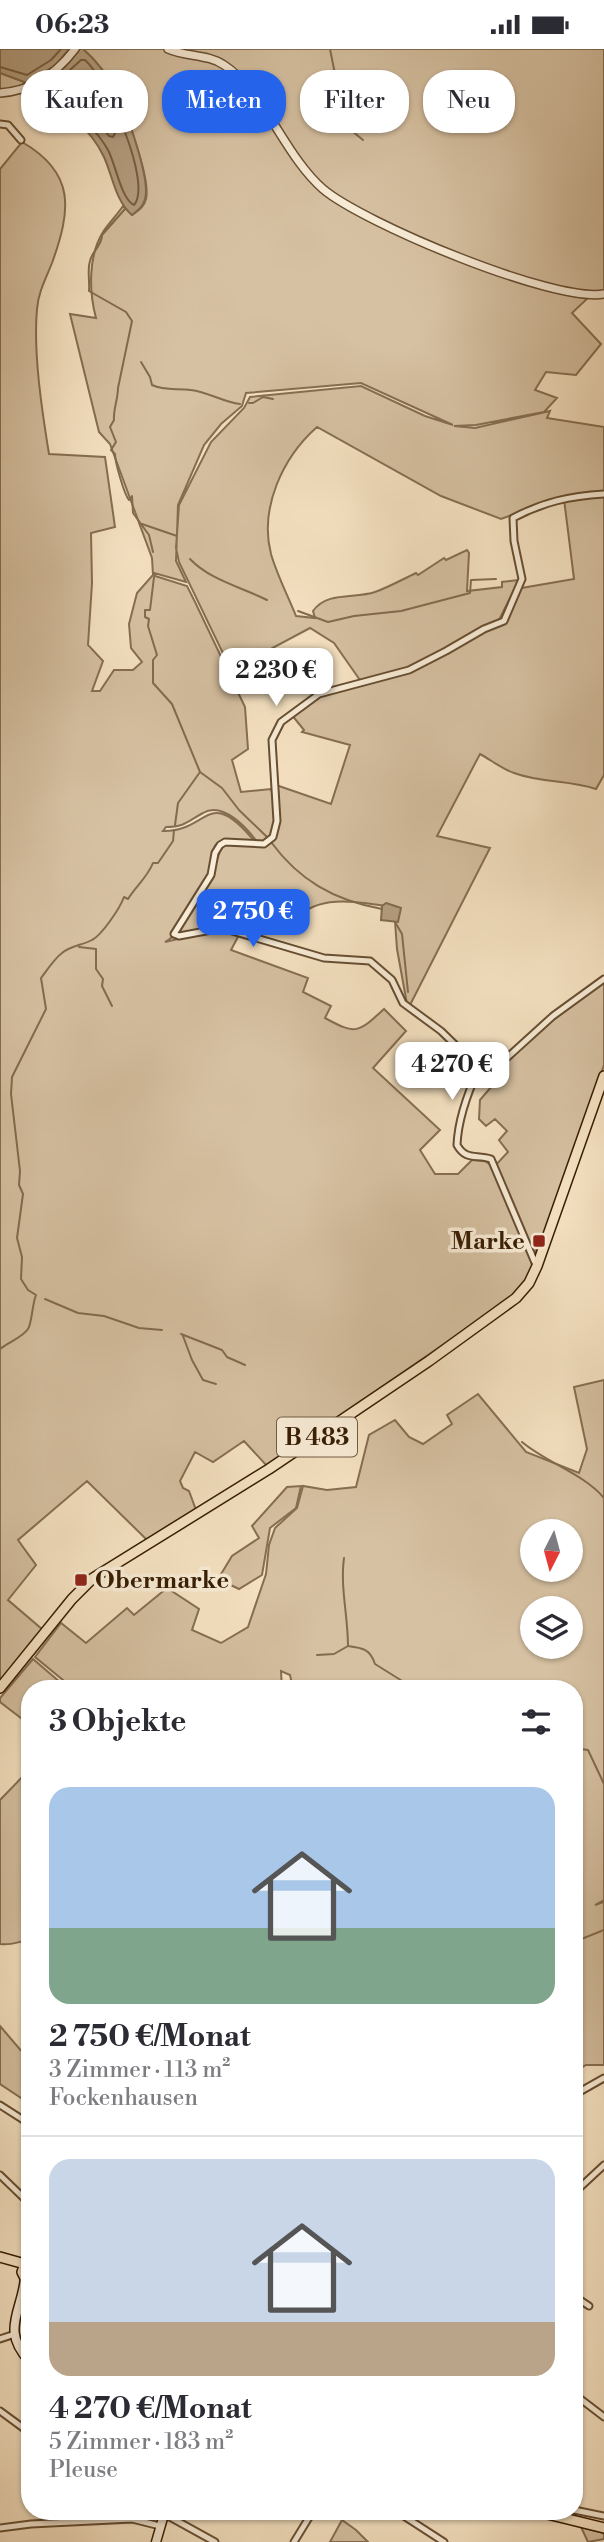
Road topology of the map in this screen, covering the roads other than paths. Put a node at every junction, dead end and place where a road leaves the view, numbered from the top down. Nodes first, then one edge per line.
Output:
1 (75, 49) edge
2 (168, 49) edge
3 (0, 93) edge
4 (0, 124) edge
5 (21, 140) dead end
6 (604, 294) edge
7 (604, 493) edge
8 (604, 979) edge
9 (479, 1068) junction
10 (604, 1076) edge
11 (537, 1266) junction
12 (0, 1688) edge
13 (604, 2078) edge
14 (583, 2090) edge
15 (0, 2105) edge
16 (21, 2118) edge
17 (604, 2165) edge
18 (0, 2175) edge
19 (583, 2185) edge
20 (21, 2195) edge
21 (0, 2259) edge
22 (21, 2271) edge
23 (21, 2293) edge
24 (583, 2302) edge
25 (589, 2306) dead end
26 (15, 2334) junction
27 (1, 2336) edge
28 (21, 2352) edge
29 (583, 2401) edge
30 (0, 2411) edge
31 (604, 2417) edge
32 (21, 2426) edge
33 (583, 2512) edge
34 (604, 2516) edge
35 (110, 2520) edge
36 (136, 2520) edge
37 (161, 2520) edge
38 (177, 2520) edge
39 (307, 2520) edge
40 (410, 2520) edge
41 (572, 2520) edge
42 (160, 2526) junction
43 (0, 2528) edge
44 (604, 2528) edge
45 (156, 2542) edge
46 (215, 2542) edge
47 (294, 2542) edge
48 (444, 2542) edge

1 - 3 street
2 - 6 street
4 - 5 street
7 - 9 street
8 - 9 street
9 - 11 street
10 - 11 main road, B 483
11 - 12 main road, B 483
13 - 14 street
15 - 16 street
17 - 19 street
18 - 20 street
21 - 22 main road
23 - 26 main road
24 - 25 street
26 - 27 street
26 - 28 main road
29 - 31 street
30 - 32 street
33 - 34 street
35 - 43 street
36 - 42 street
37 - 42 main road
38 - 46 street
39 - 47 street
40 - 48 street
41 - 44 main road
42 - 45 main road

